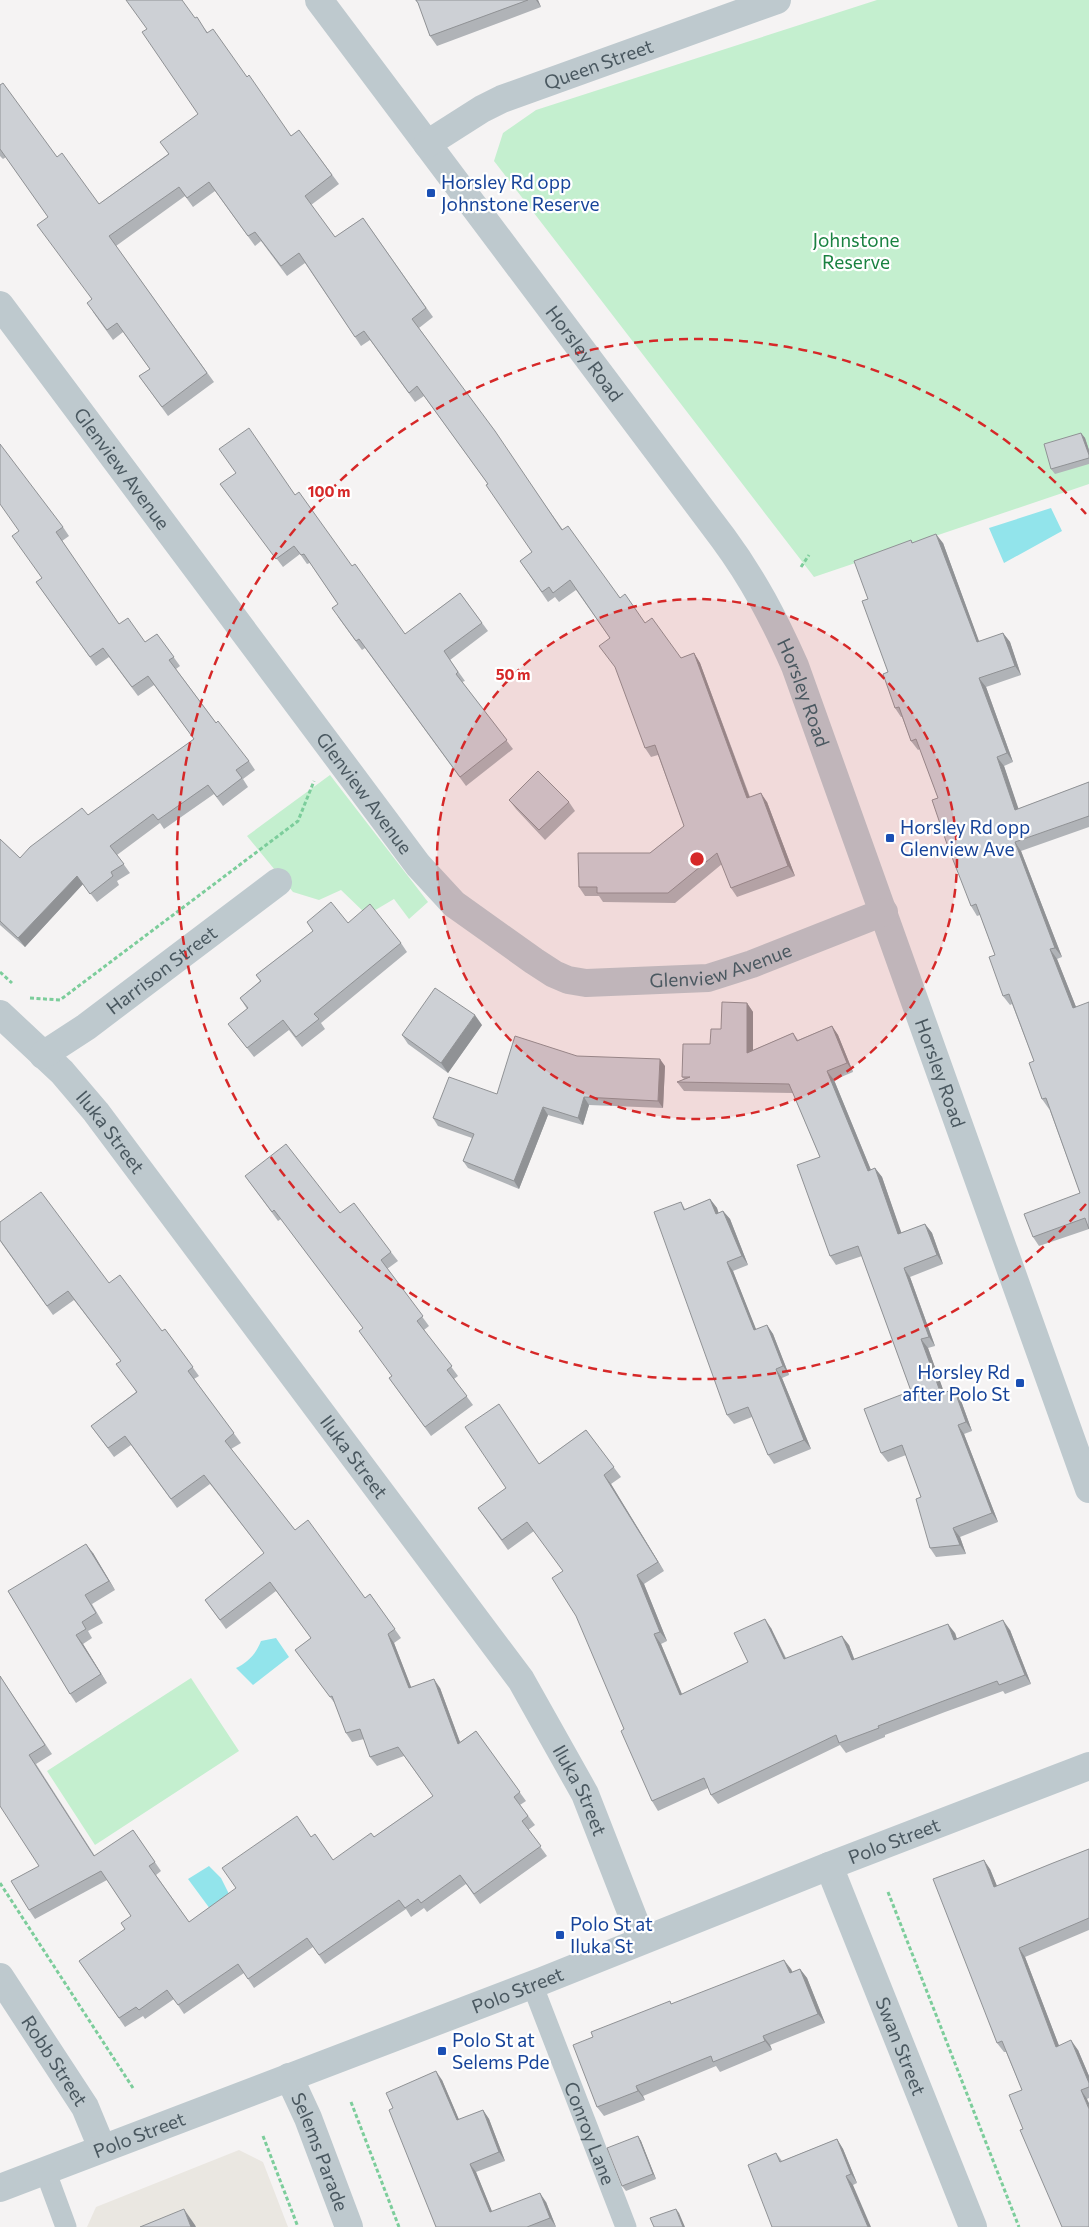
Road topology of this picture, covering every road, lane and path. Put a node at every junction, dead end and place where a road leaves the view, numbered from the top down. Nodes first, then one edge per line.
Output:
1 (319, 0) edge
2 (777, 0) edge
3 (427, 144) junction
4 (0, 306) edge
5 (809, 555) dead end
6 (801, 567) dead end
7 (309, 774) dead end
8 (278, 882) dead end
9 (884, 912) junction
10 (0, 972) edge
11 (14, 985) dead end
12 (27, 998) dead end
13 (0, 1014) edge
14 (42, 1055) junction
15 (1089, 1489) edge
16 (1089, 1766) edge
17 (829, 1866) junction
18 (0, 1883) edge
19 (888, 1892) dead end
20 (642, 1940) junction
21 (0, 1976) edge
22 (532, 1984) junction
23 (289, 2077) junction
24 (133, 2088) dead end
25 (351, 2102) dead end
26 (263, 2136) dead end
27 (102, 2148) junction
28 (45, 2170) junction
29 (0, 2188) edge
30 (66, 2227) edge
31 (298, 2227) edge
32 (350, 2227) edge
33 (399, 2227) edge
34 (626, 2227) edge
35 (973, 2227) edge
36 (1019, 2227) edge

1 - 3 street, Horsley Road
2 - 3 street, Queen Street
3 - 9 street, Horsley Road
4 - 9 street, Glenview Avenue
5 - 6 path
7 - 12 path
8 - 14 street, Harrison Street
9 - 15 street, Horsley Road
10 - 11 path
13 - 14 street, Iluka Street
14 - 20 street, Iluka Street
16 - 17 street, Polo Street
17 - 20 street, Polo Street
17 - 35 street, Swan Street
18 - 24 path
19 - 36 path
20 - 22 street, Polo Street
21 - 27 street, Robb Street
22 - 23 street, Polo Street
22 - 34 lane, Conroy Lane
23 - 27 street, Polo Street
23 - 32 street, Selems Parade
25 - 33 path
26 - 31 path
27 - 28 street, Polo Street
28 - 29 street, Polo Street
28 - 30 lane

